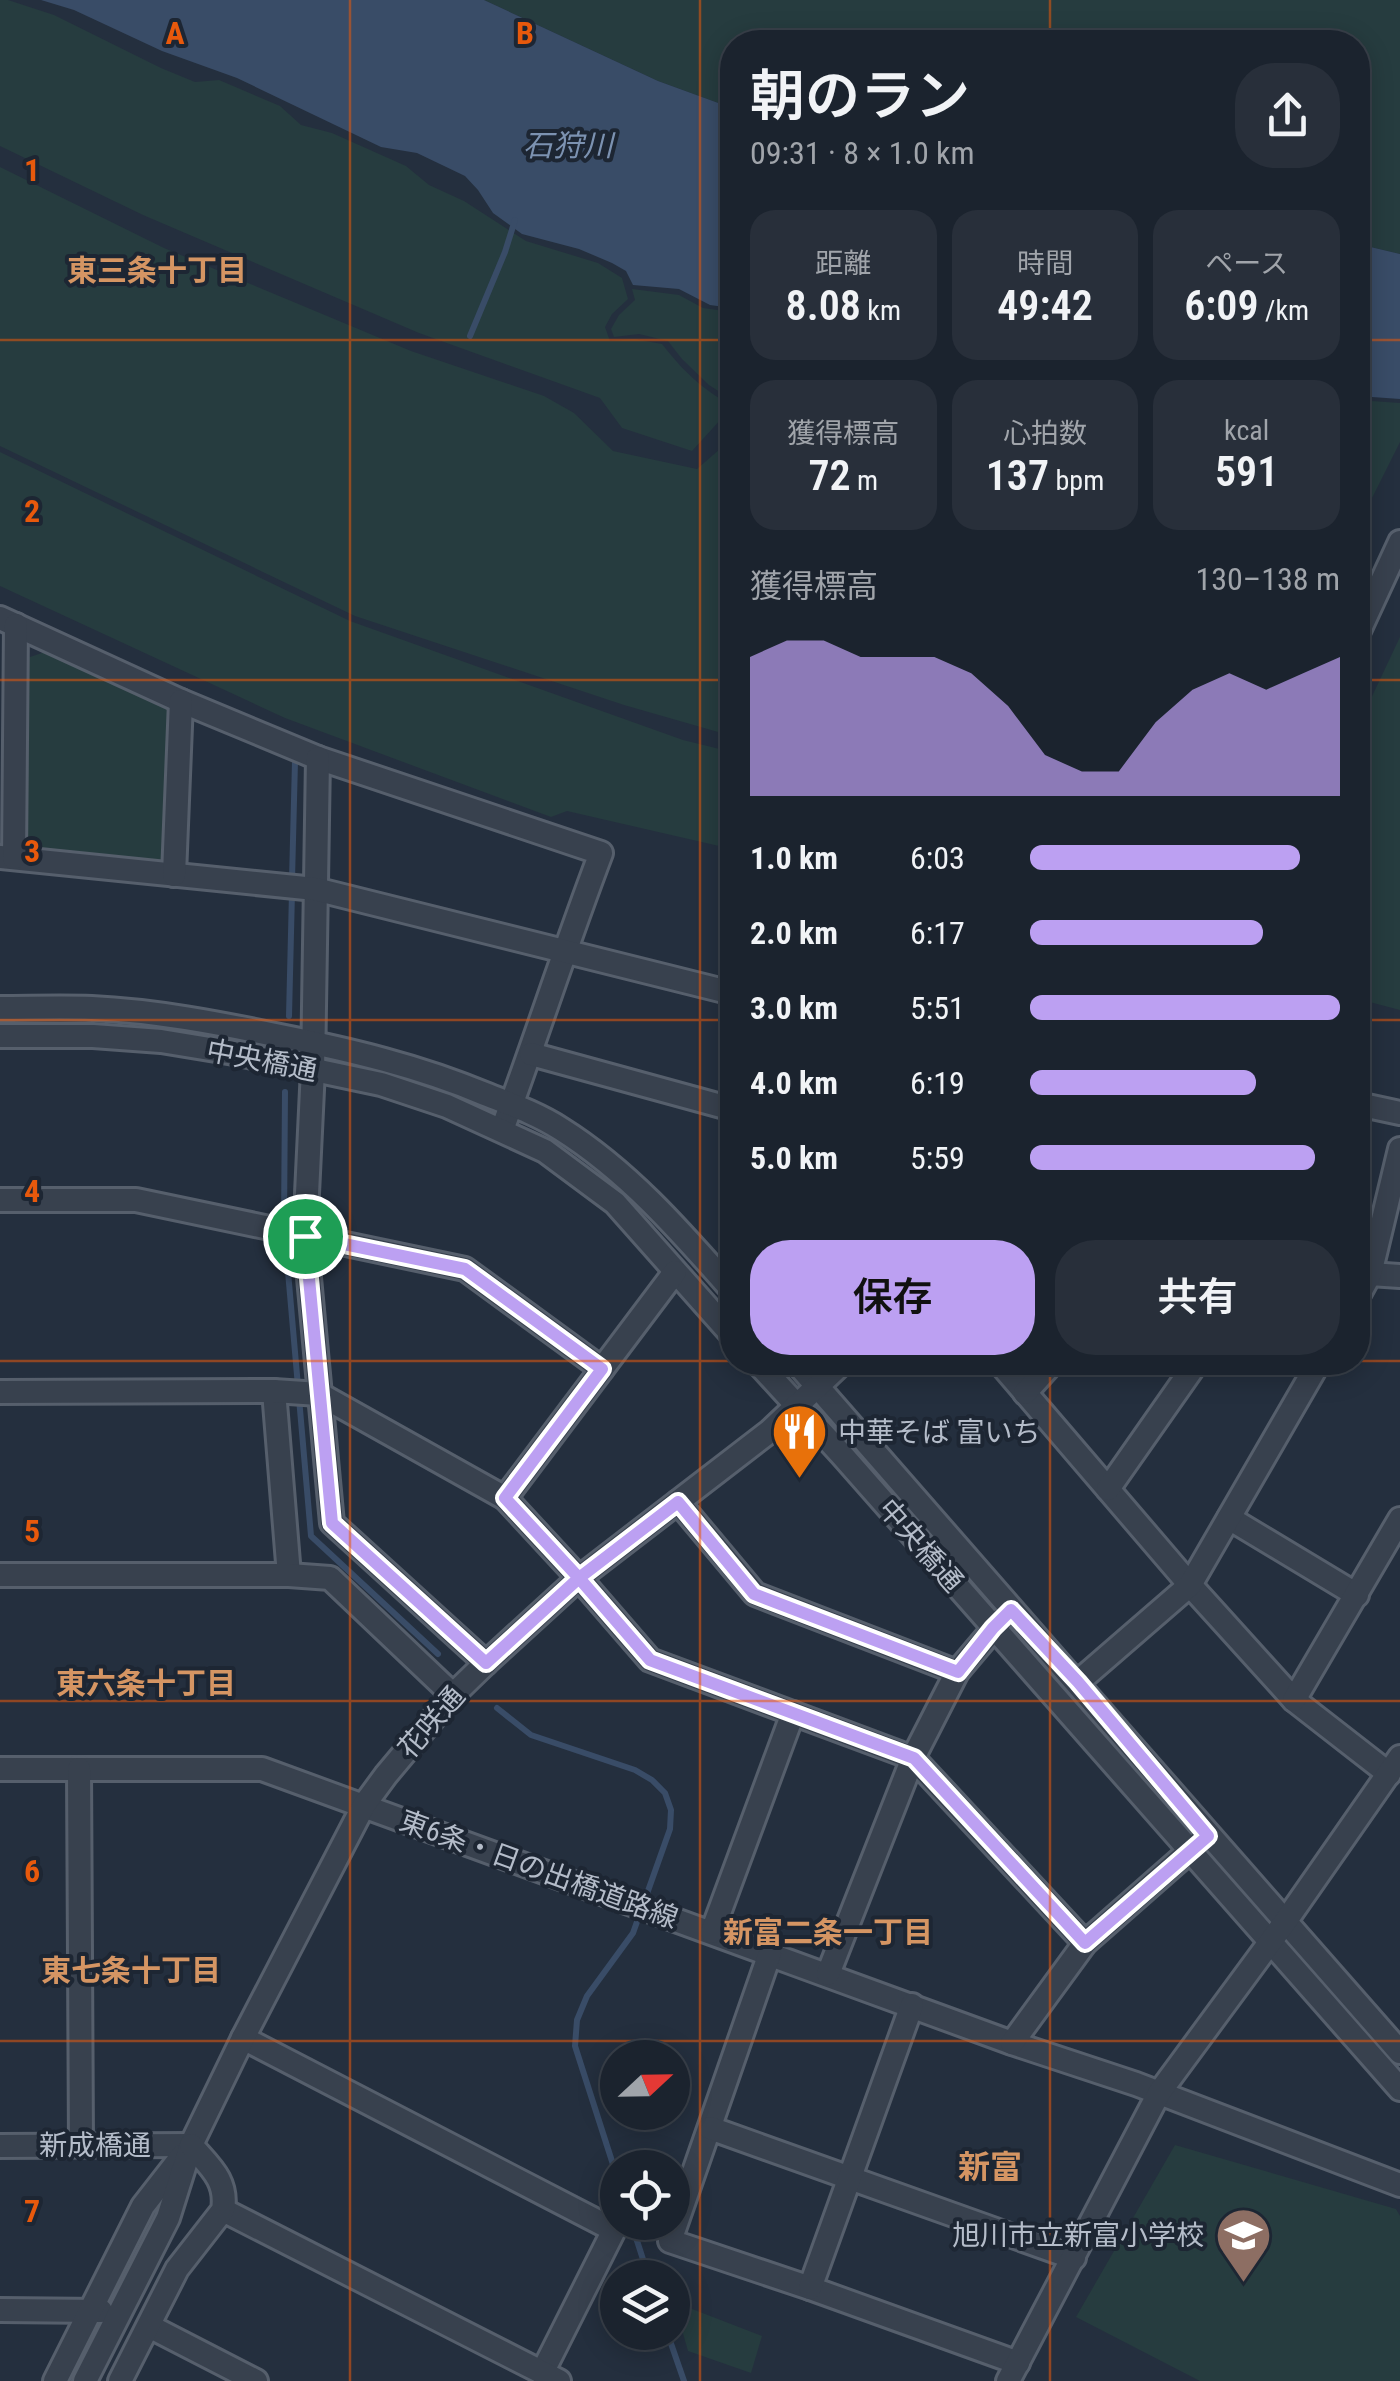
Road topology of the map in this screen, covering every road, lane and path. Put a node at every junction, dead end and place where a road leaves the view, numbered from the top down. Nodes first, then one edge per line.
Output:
1 (1400, 542) edge
2 (1370, 607) edge
3 (8, 621) edge
4 (181, 701) junction
5 (318, 758) junction
6 (7, 858) edge
7 (174, 875) junction
8 (299, 888) junction
9 (564, 952) junction
10 (720, 990) edge
11 (0, 1008) edge
12 (0, 1036) edge
13 (313, 1042) junction
14 (531, 1054) junction
15 (313, 1069) junction
16 (512, 1105) junction
17 (720, 1107) edge
18 (1370, 1107) edge
19 (1400, 1113) edge
20 (502, 1130) junction
21 (1400, 1149) edge
22 (0, 1200) edge
23 (290, 1231) junction
24 (1370, 1250) edge
25 (1370, 1271) edge
26 (675, 1272) junction
27 (720, 1276) edge
28 (1400, 1276) edge
29 (720, 1322) edge
30 (602, 1369) junction
31 (770, 1375) edge
32 (807, 1375) edge
33 (829, 1375) edge
34 (1010, 1375) edge
35 (1041, 1375) edge
36 (1188, 1375) edge
37 (1312, 1375) edge
38 (817, 1386) junction
39 (0, 1392) edge
40 (296, 1393) junction
41 (1025, 1393) junction
42 (797, 1406) junction
43 (1108, 1489) junction
44 (505, 1498) junction
45 (678, 1502) junction
46 (1229, 1518) junction
47 (1400, 1519) edge
48 (0, 1575) edge
49 (288, 1575) junction
50 (579, 1578) junction
51 (1190, 1585) junction
52 (1357, 1595) junction
53 (1011, 1610) junction
54 (993, 1628) junction
55 (486, 1663) junction
56 (958, 1672) junction
57 (1078, 1682) junction
58 (453, 1695) junction
59 (1294, 1700) junction
60 (793, 1712) junction
61 (914, 1758) junction
62 (79, 1768) junction
63 (0, 1770) edge
64 (1393, 1777) edge
65 (364, 1806) junction
66 (1208, 1836) junction
67 (1189, 1852) junction
68 (1285, 1922) junction
69 (712, 1932) junction
70 (1085, 1943) junction
71 (1270, 1943) junction
72 (770, 1953) junction
73 (828, 1974) junction
74 (912, 2005) junction
75 (243, 2038) junction
76 (1012, 2043) junction
77 (1400, 2052) edge
78 (1400, 2089) edge
79 (1160, 2093) junction
80 (710, 2128) junction
81 (191, 2145) junction
82 (0, 2146) edge
83 (81, 2146) junction
84 (849, 2177) junction
85 (1400, 2185) edge
86 (223, 2210) junction
87 (1074, 2258) junction
88 (810, 2288) junction
89 (90, 2309) junction
90 (0, 2310) edge
91 (122, 2313) junction
92 (150, 2326) junction
93 (1013, 2372) edge
94 (551, 2377) edge
95 (55, 2381) edge
96 (86, 2381) edge
97 (120, 2381) edge
98 (256, 2381) edge

1 - 2 street
3 - 4 street
3 - 6 street
4 - 5 street
4 - 7 street
5 - 8 street
5 - 9 street
6 - 7 street
7 - 8 street
8 - 9 street
8 - 13 street
9 - 10 street
9 - 14 street
11 - 13 street, 中央橋通
12 - 15 street, 中央橋通
13 - 15 street
13 - 16 street, 中央橋通
14 - 16 street
14 - 17 street
15 - 20 street, 中央橋通
15 - 23 street
16 - 20 street
16 - 27 street, 中央橋通
18 - 19 street
20 - 26 street, 中央橋通
21 - 24 street
22 - 23 street
23 - 30 street
23 - 40 street
25 - 28 street
26 - 29 street, 中央橋通
26 - 30 street
30 - 44 street
31 - 42 street, 中央橋通
32 - 38 street, 中央橋通
33 - 38 street, 花咲通
34 - 41 street
35 - 41 street
36 - 43 street
37 - 46 street
38 - 42 street, 花咲通
38 - 53 street, 中央橋通
39 - 40 street
40 - 44 street
40 - 49 street
40 - 55 street
41 - 43 street
42 - 45 street, 花咲通
42 - 54 street, 中央橋通
43 - 51 street
44 - 50 street
45 - 50 street, 花咲通
45 - 56 street
46 - 51 street
46 - 52 street
47 - 52 street
48 - 49 street
49 - 58 street
50 - 55 street, 花咲通
50 - 60 street
51 - 57 street
51 - 59 street
52 - 59 street
53 - 54 street
53 - 57 street, 中央橋通
54 - 56 street
54 - 67 street, 中央橋通
55 - 58 street, 花咲通
56 - 61 street
57 - 66 street, 中央橋通
58 - 65 street, 花咲通
59 - 64 street
60 - 61 street
60 - 69 street
61 - 70 street
61 - 73 street
62 - 63 street, 東6条・日の出橋道路線
62 - 65 street, 東6条・日の出橋道路線
62 - 83 street
64 - 68 street
65 - 69 street, 東6条・日の出橋道路線
65 - 75 street, 花咲通
66 - 67 street
66 - 68 street, 中央橋通
67 - 70 street
67 - 71 street, 中央橋通
68 - 71 street
68 - 77 street, 中央橋通
69 - 72 street, 東6条・日の出橋道路線
70 - 76 street
71 - 78 street, 中央橋通
71 - 79 street
72 - 73 street, 東6条・日の出橋道路線
72 - 80 street
73 - 74 street, 東6条・日の出橋道路線
74 - 76 street, 東6条・日の出橋道路線
74 - 84 street
75 - 81 street, 花咲通
75 - 94 street
76 - 79 street, 東6条・日の出橋道路線
79 - 85 street, 東6条・日の出橋道路線
79 - 87 street
80 - 84 street
80 - 88 street
81 - 83 street, 新成橋通
81 - 86 street
81 - 89 street, 花咲通
81 - 91 street, 花咲通
82 - 83 street, 新成橋通
84 - 87 street
84 - 88 street
86 - 92 street
86 - 94 street
87 - 93 street
88 - 93 street
89 - 90 street
89 - 91 street
89 - 95 street, 花咲通
91 - 96 street, 花咲通
92 - 97 street
92 - 98 street

